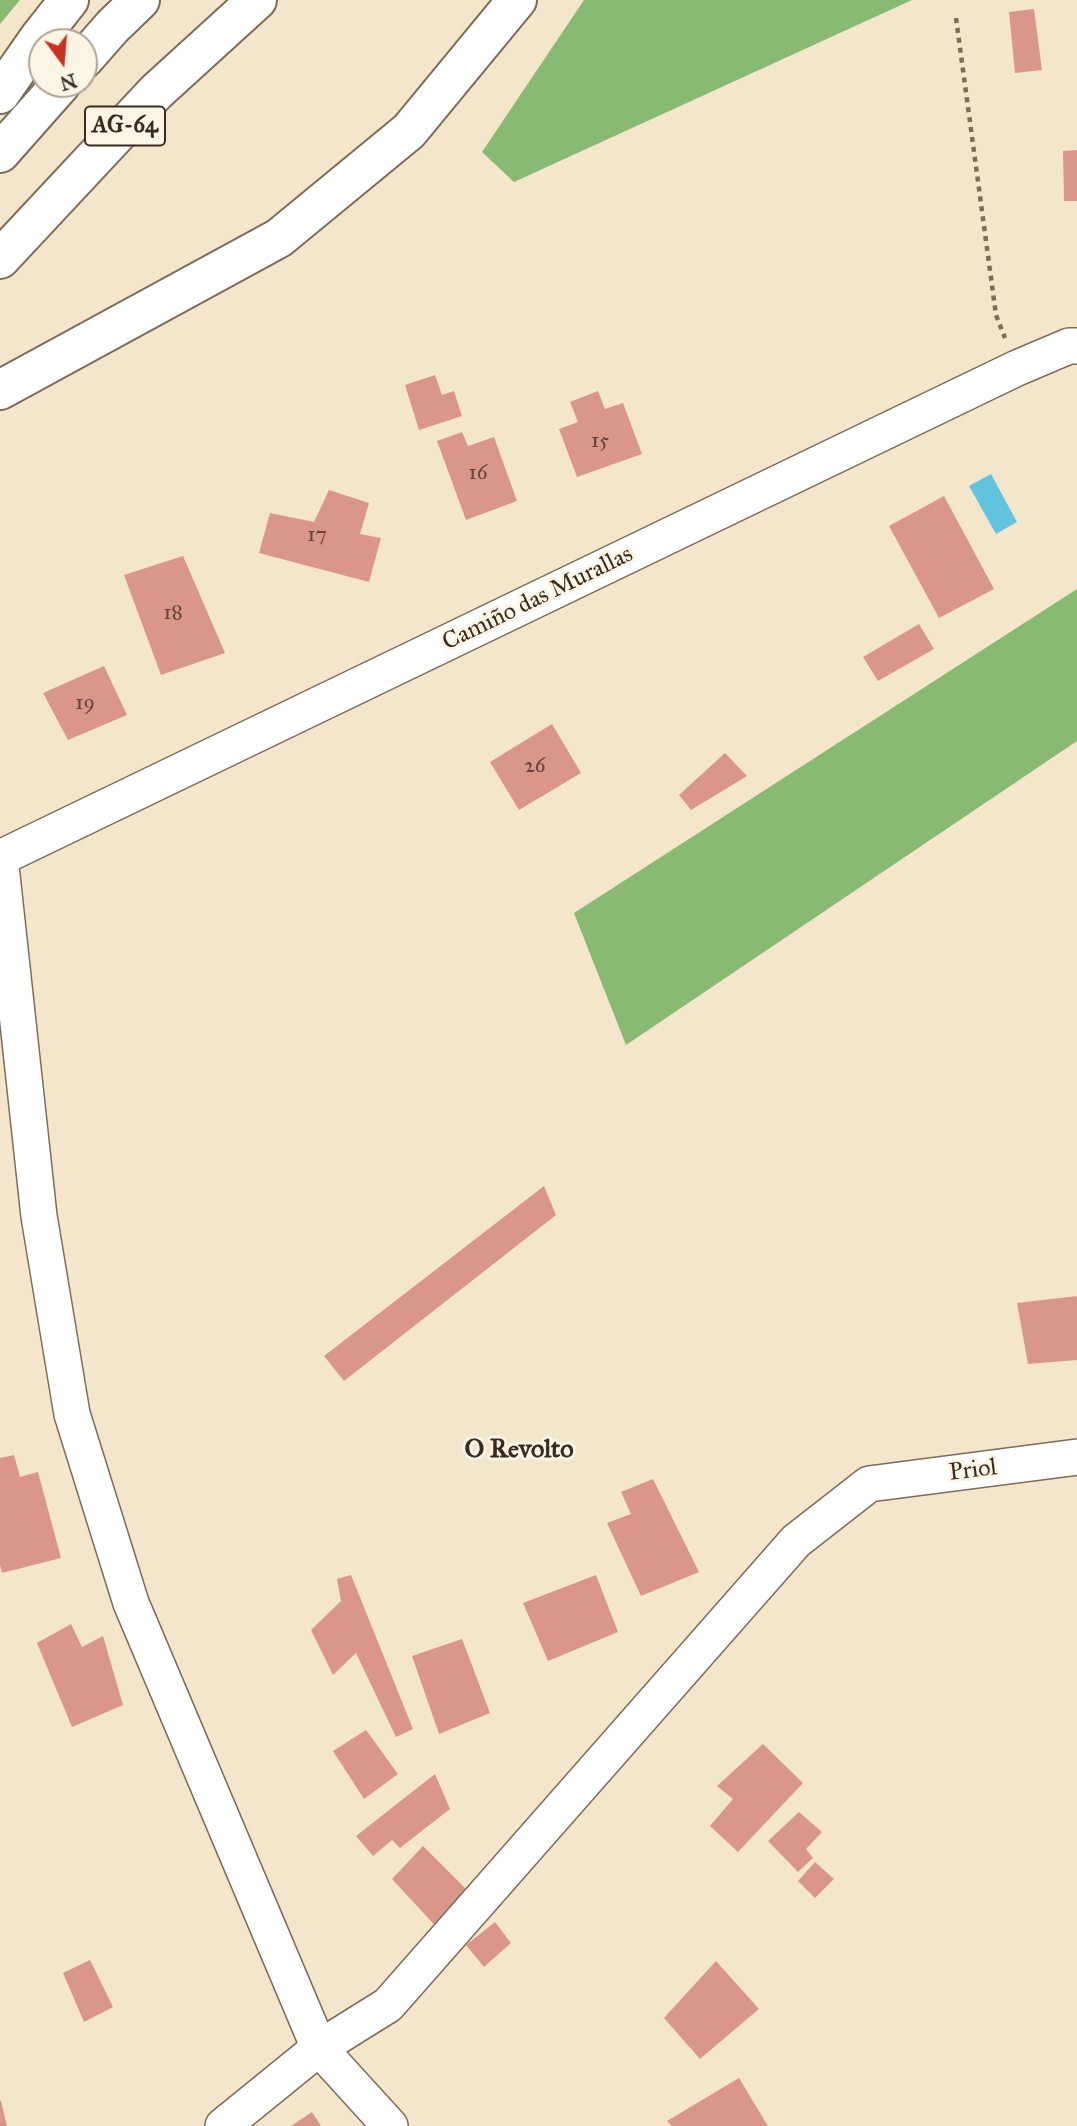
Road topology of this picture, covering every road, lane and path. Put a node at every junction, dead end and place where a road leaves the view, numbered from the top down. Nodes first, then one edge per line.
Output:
1 (69, 0) edge
2 (140, 0) edge
3 (257, 0) edge
4 (517, 0) edge
5 (956, 18) dead end
6 (98, 43) edge
7 (0, 94) edge
8 (49, 98) edge
9 (0, 153) edge
10 (0, 259) edge
11 (1077, 346) edge
12 (1017, 368) junction
13 (0, 390) edge
14 (0, 858) edge
15 (1077, 1457) edge
16 (318, 2048) junction
17 (222, 2126) edge
18 (390, 2126) edge

1 - 7 highway
2 - 6 highway
3 - 10 highway, AG-64
4 - 13 highway
5 - 12 path
8 - 9 highway, AG-64
11 - 12 street, Camiño das Murallas
12 - 14 street, Camiño das Murallas
14 - 16 street
15 - 16 street, Priol
16 - 17 street
16 - 18 street

